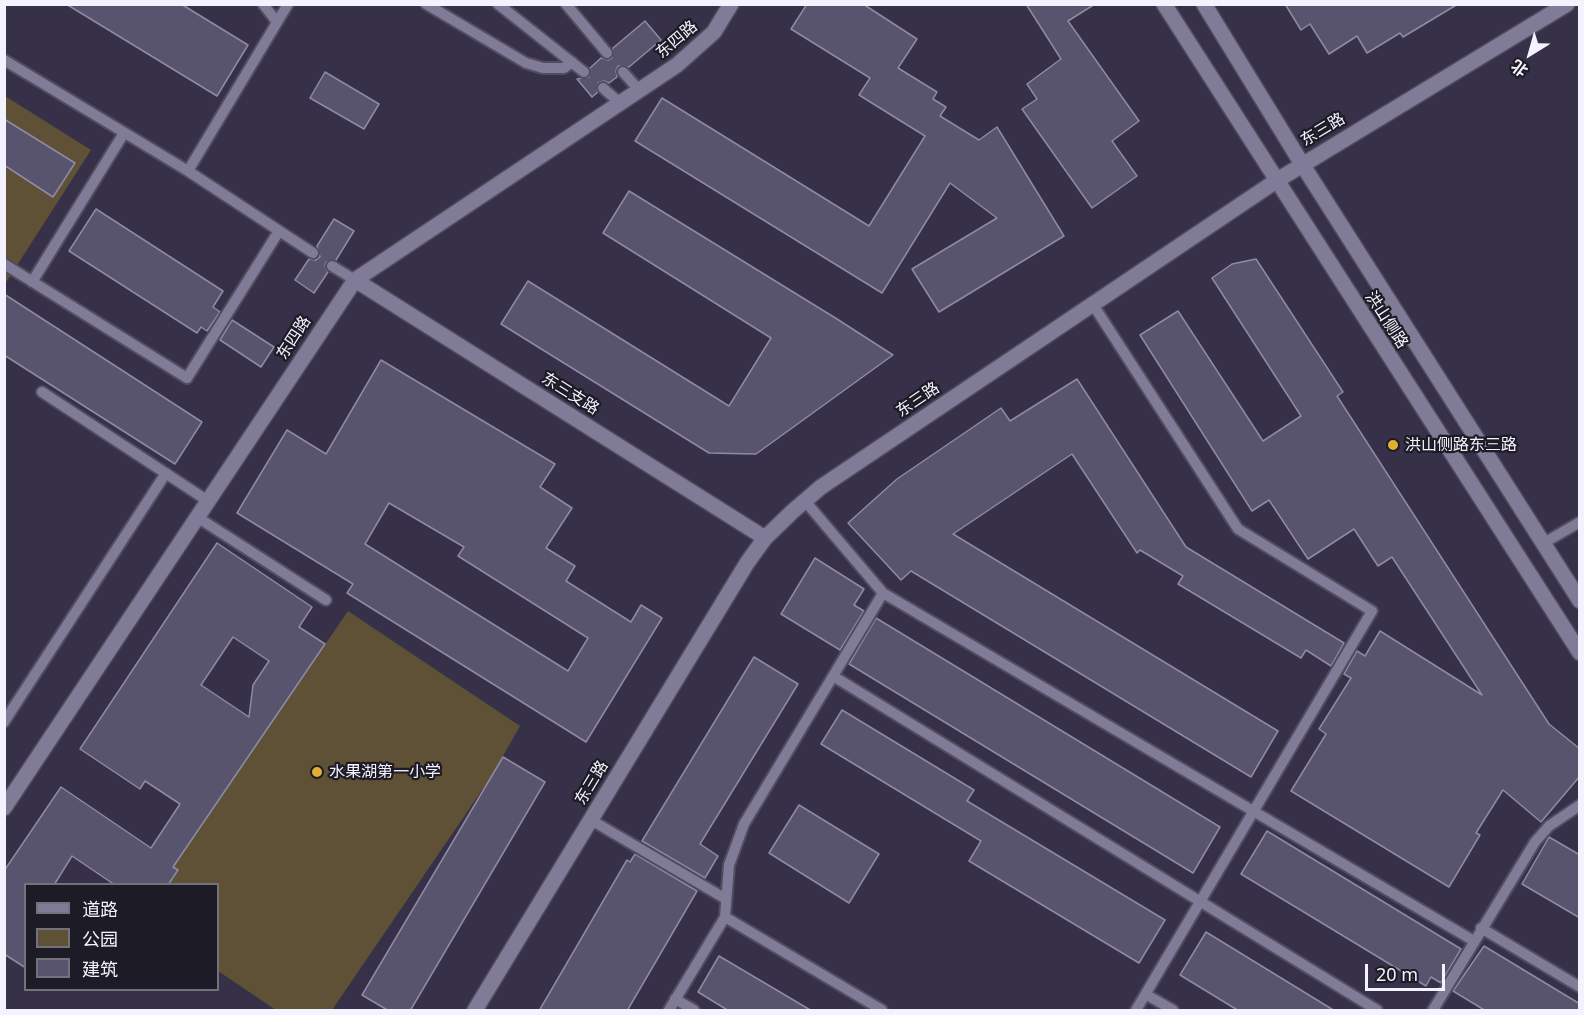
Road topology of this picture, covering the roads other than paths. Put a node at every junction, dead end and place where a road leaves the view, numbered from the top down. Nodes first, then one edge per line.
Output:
1 (263, 4) edge
2 (288, 4) edge
3 (426, 4) edge
4 (498, 4) edge
5 (566, 4) edge
6 (731, 4) edge
7 (1164, 4) edge
8 (1204, 4) edge
9 (1567, 4) edge
10 (277, 22) junction
11 (607, 53) dead end
12 (4, 60) edge
13 (572, 62) junction
14 (584, 72) dead end
15 (623, 72) dead end
16 (603, 88) dead end
17 (640, 91) junction
18 (621, 104) junction
19 (124, 133) junction
20 (1302, 164) junction
21 (188, 171) junction
22 (1276, 181) junction
23 (279, 231) junction
24 (313, 252) dead end
25 (4, 264) edge
26 (332, 266) dead end
27 (355, 280) junction
28 (32, 282) junction
29 (1092, 303) junction
30 (42, 392) dead end
31 (166, 473) junction
32 (208, 501) junction
33 (805, 501) junction
34 (197, 517) junction
35 (1580, 522) edge
36 (765, 538) junction
37 (1542, 543) junction
38 (883, 593) junction
39 (326, 600) dead end
40 (1580, 601) edge
41 (1580, 653) edge
42 (833, 676) junction
43 (4, 722) edge
44 (1580, 805) edge
45 (4, 808) edge
46 (1255, 812) junction
47 (591, 820) junction
48 (726, 899) junction
49 (1201, 902) junction
50 (725, 917) junction
51 (1481, 928) junction
52 (1474, 941) junction
53 (1580, 987) edge
54 (1147, 994) junction
55 (675, 999) junction
56 (475, 1011) edge
57 (669, 1011) edge
58 (694, 1011) edge
59 (882, 1011) edge
60 (1136, 1011) edge
61 (1173, 1011) edge
62 (1377, 1011) edge
63 (1433, 1011) edge

1 - 10 lane
2 - 10 lane
3 - 13 lane
4 - 13 lane
5 - 11 lane
6 - 17 street, 东四路
7 - 22 street, 洪山侧路
8 - 20 street, 洪山侧路
9 - 20 street, 东三路
10 - 21 lane
12 - 19 lane
13 - 14 lane
15 - 17 lane
16 - 18 lane
17 - 18 street, 东四路
18 - 27 street, 东四路
19 - 21 lane
19 - 28 lane
20 - 22 street, 东三路
20 - 37 street, 洪山侧路
21 - 23 lane
22 - 29 street, 东三路
22 - 41 street, 洪山侧路
23 - 24 lane
23 - 28 lane
25 - 28 lane
26 - 27 lane
27 - 32 street, 东四路
27 - 36 street, 东三支路
29 - 33 street, 东三路
29 - 46 lane
30 - 31 lane
31 - 32 lane
31 - 43 lane
32 - 34 street, 东四路
33 - 36 street, 东三路
33 - 38 lane
34 - 39 lane
34 - 45 street, 东四路
35 - 37 lane
36 - 47 street, 东三路
37 - 40 street, 洪山侧路
38 - 42 lane
38 - 46 lane
42 - 48 lane
42 - 49 lane
44 - 51 lane
46 - 49 lane
46 - 52 lane
47 - 48 lane
47 - 56 street, 东三路
48 - 50 lane
49 - 54 lane
49 - 62 lane
50 - 55 lane
50 - 59 lane
51 - 52 lane
51 - 53 lane
52 - 63 lane
54 - 60 lane
54 - 61 lane
55 - 57 lane
55 - 58 lane

